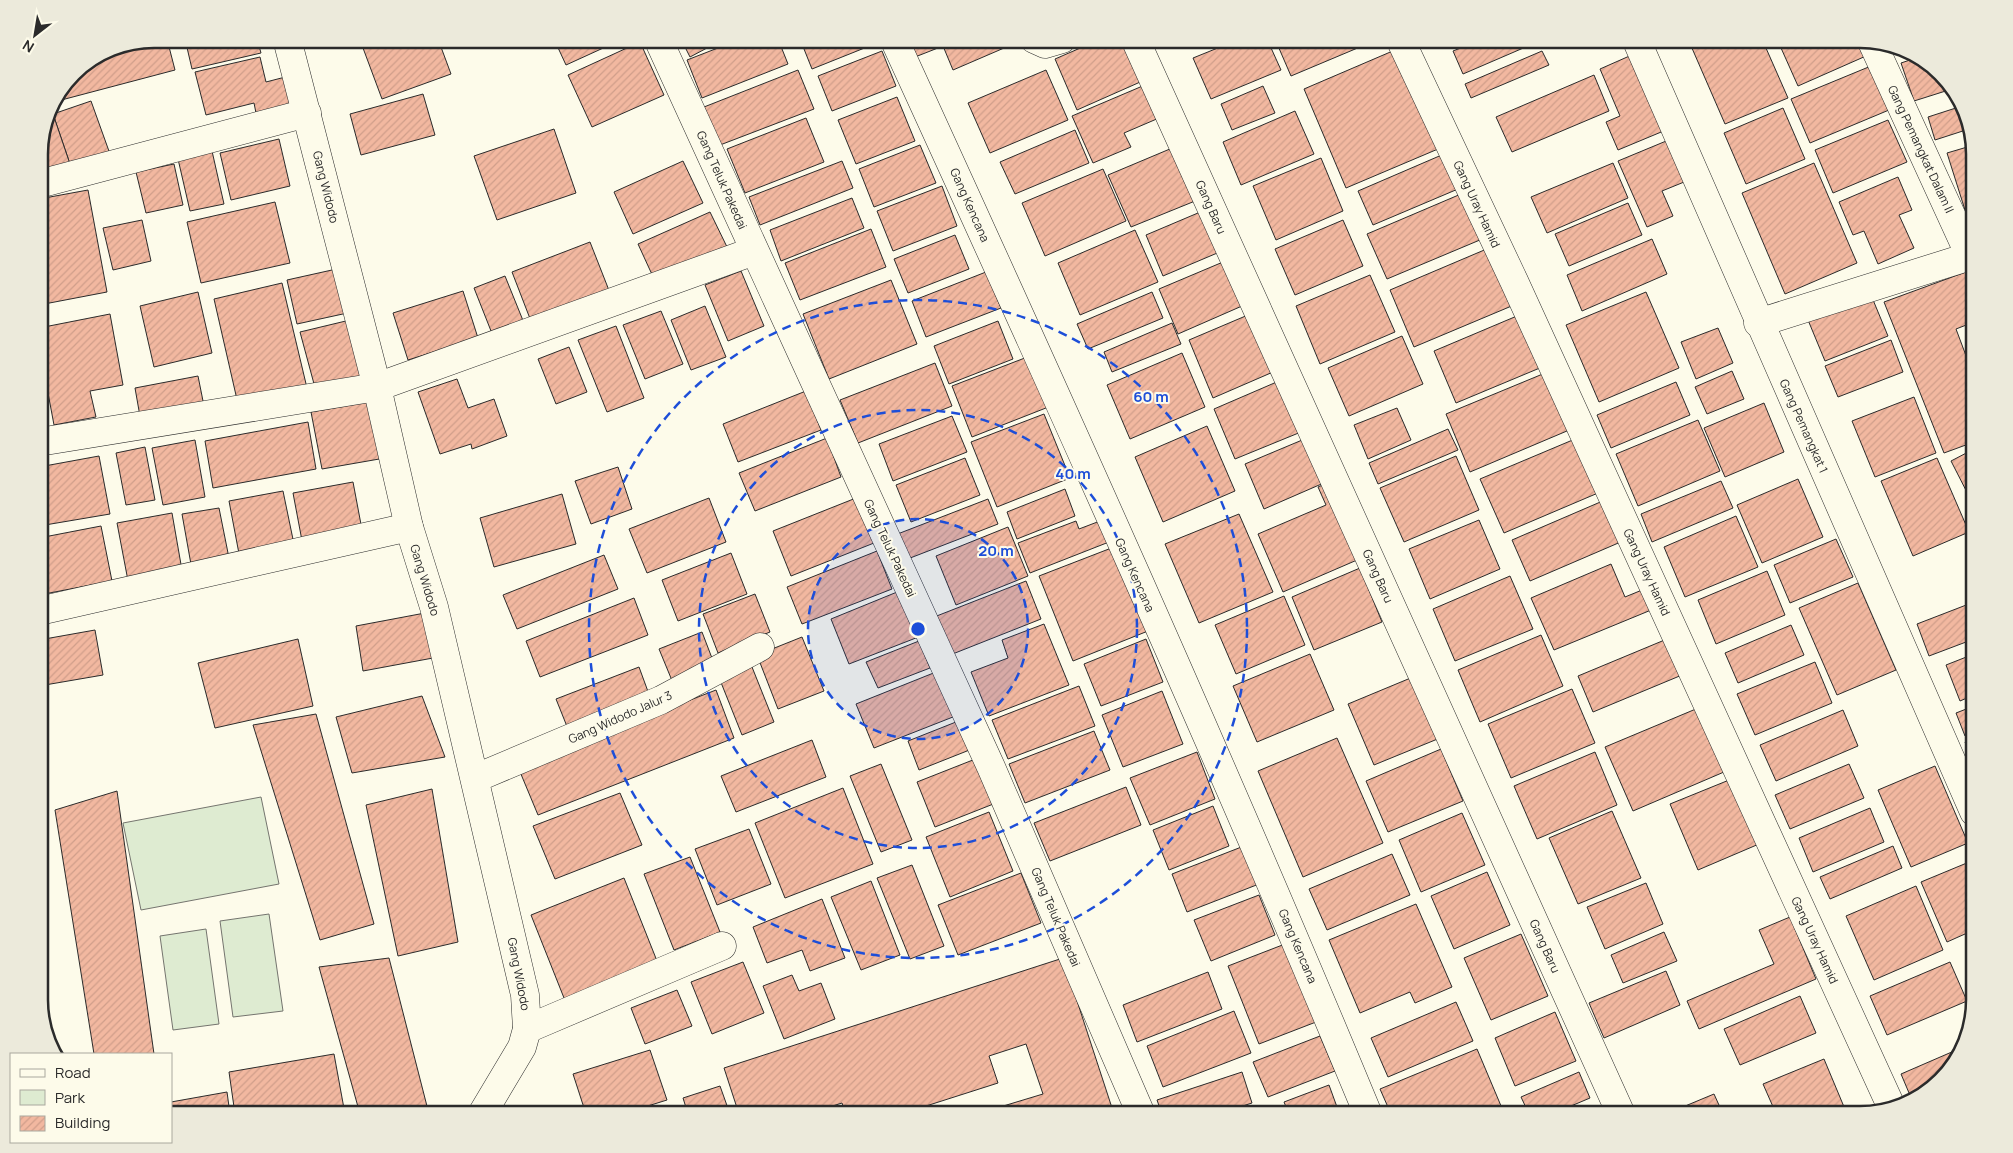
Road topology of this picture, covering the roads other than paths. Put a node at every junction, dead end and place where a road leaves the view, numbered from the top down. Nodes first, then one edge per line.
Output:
1 (289, 48) edge
2 (662, 48) edge
3 (898, 48) edge
4 (1139, 48) edge
5 (1404, 48) edge
6 (1640, 48) edge
7 (1875, 48) edge
8 (307, 113) junction
9 (48, 182) edge
10 (1965, 240) edge
11 (754, 251) junction
12 (1965, 257) edge
13 (1758, 323) junction
14 (377, 387) junction
15 (48, 441) edge
16 (409, 527) junction
17 (48, 609) edge
18 (760, 648) dead end
19 (476, 778) junction
20 (1966, 793) edge
21 (722, 946) dead end
22 (527, 1029) junction
23 (1889, 1101) edge
24 (487, 1106) edge
25 (1138, 1106) edge
26 (1365, 1106) edge
27 (1616, 1106) edge

1 - 8 street, Gang Widodo
2 - 11 street, Gang Teluk Pakedai
3 - 26 street, Gang Kencana
4 - 27 street, Gang Baru
5 - 23 street, Gang Uray Hamid
6 - 13 street, Gang Pemangkat 1
7 - 10 street, Gang Pemangkat Dalam II
8 - 9 street
8 - 14 street, Gang Widodo
11 - 14 street
11 - 25 street, Gang Teluk Pakedai
12 - 13 street
13 - 20 street, Gang Pemangkat 1
14 - 15 street
14 - 16 street, Gang Widodo
16 - 17 street
16 - 19 street, Gang Widodo
18 - 19 street, Gang Widodo Jalur 3
19 - 22 street, Gang Widodo
21 - 22 street
22 - 24 street, Gang Widodo

